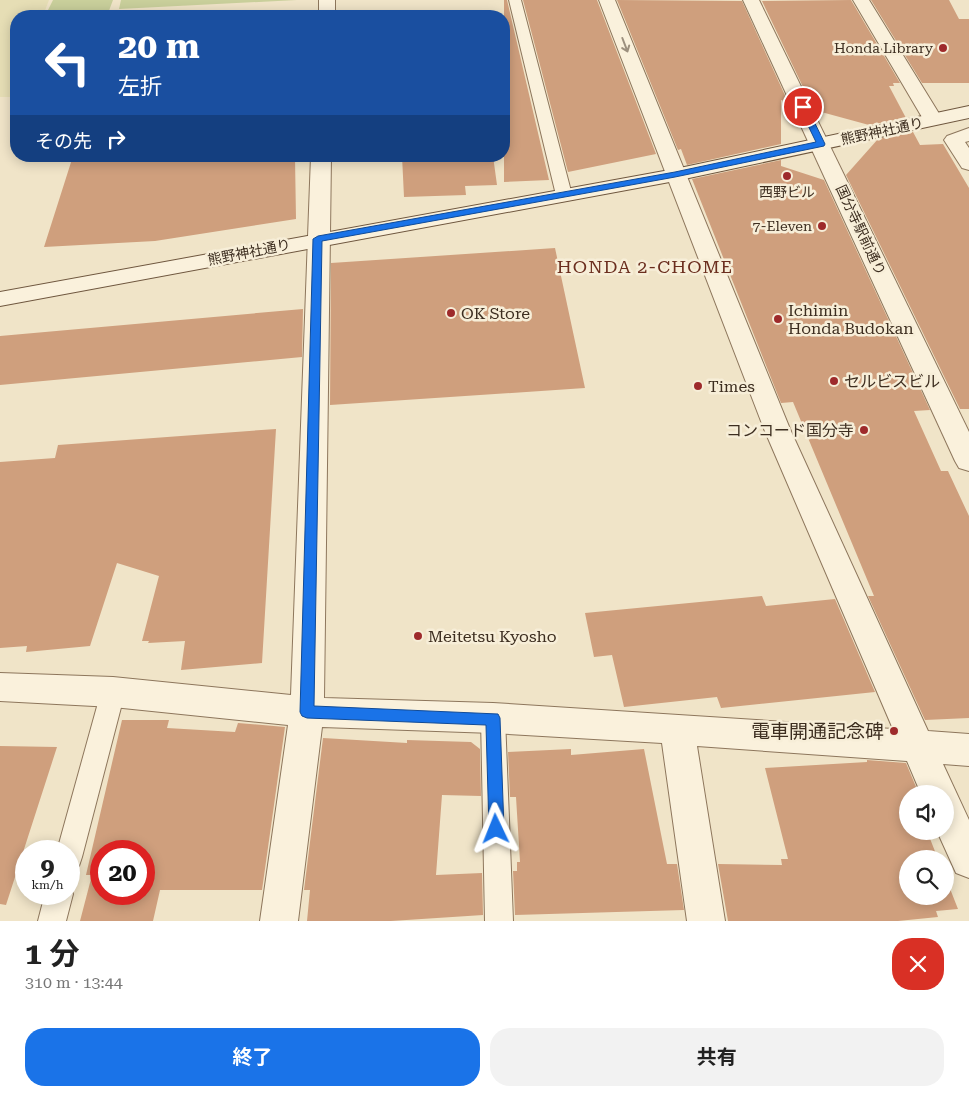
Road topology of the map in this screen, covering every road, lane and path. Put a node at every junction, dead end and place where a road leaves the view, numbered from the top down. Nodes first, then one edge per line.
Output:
1 (515, 0) edge
2 (608, 0) edge
3 (751, 0) edge
4 (860, 0) edge
5 (961, 114) edge
6 (933, 120) junction
7 (969, 128) edge
8 (969, 134) edge
9 (821, 144) junction
10 (321, 162) edge
11 (969, 164) edge
12 (675, 175) junction
13 (564, 195) junction
14 (318, 239) junction
15 (0, 299) edge
16 (969, 461) edge
17 (0, 687) edge
18 (113, 692) junction
19 (307, 712) junction
20 (493, 718) junction
21 (677, 729) junction
22 (917, 746) junction
23 (969, 750) edge
24 (935, 785) edge
25 (954, 828) edge
26 (74, 840) edge
27 (969, 860) edge
28 (56, 905) edge
29 (52, 921) edge
30 (279, 921) edge
31 (499, 921) edge
32 (706, 921) edge

1 - 13 lane
2 -> 12 street
3 - 9 street, 国分寺駅前通り
4 - 6 street
5 - 6 street, 熊野神社通り
5 - 7 street
6 - 9 street, 熊野神社通り
8 - 11 street
9 - 12 street, 熊野神社通り
9 - 16 street, 国分寺駅前通り
10 - 14 street
12 - 13 street, 熊野神社通り
12 - 22 street
13 - 14 street, 熊野神社通り
14 - 15 street, 熊野神社通り
14 - 19 street
17 - 18 street
18 - 19 street
18 - 26 lane
19 - 20 street
19 - 30 street
20 - 21 street
20 - 31 lane
21 - 22 street
21 - 32 street
22 - 23 street
22 - 24 street
25 - 27 street
28 - 29 lane

